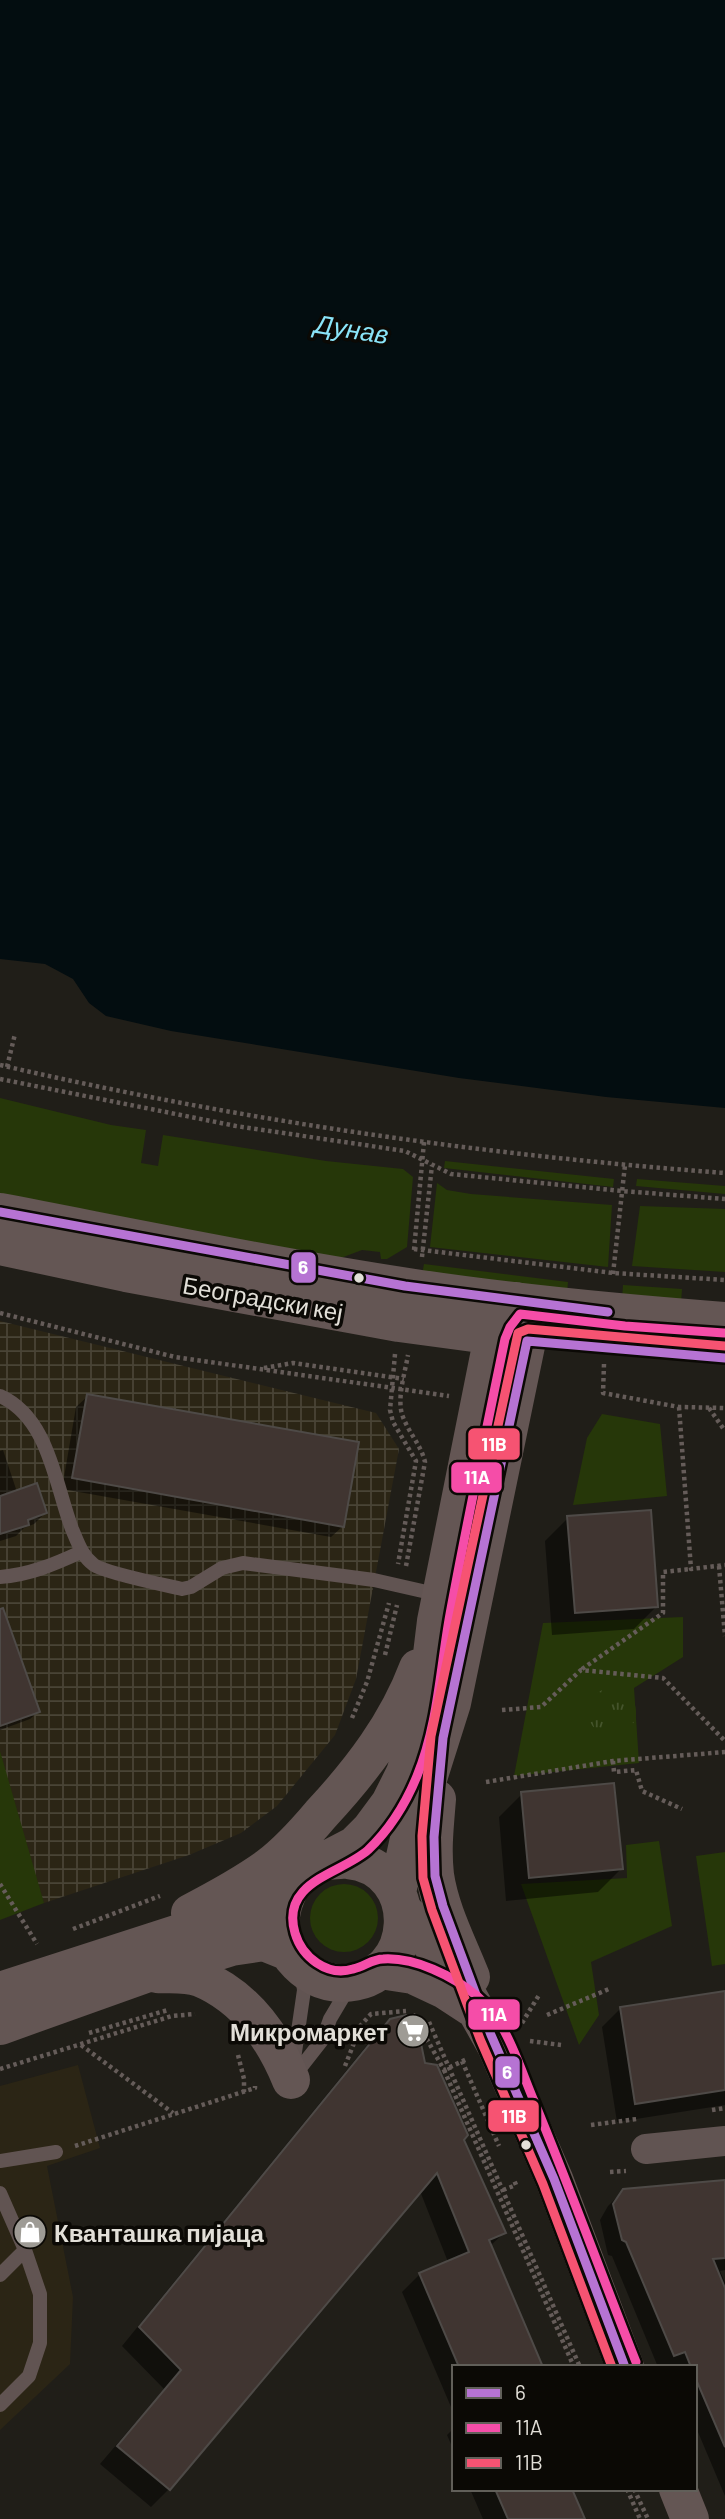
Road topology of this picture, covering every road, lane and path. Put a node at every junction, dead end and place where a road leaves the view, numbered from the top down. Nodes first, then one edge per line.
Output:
1 (15, 1034) dead end
2 (0, 1065) edge
3 (7, 1067) junction
4 (0, 1079) edge
5 (424, 1142) junction
6 (423, 1160) junction
7 (432, 1165) junction
8 (625, 1165) junction
9 (725, 1172) edge
10 (622, 1191) junction
11 (725, 1199) edge
12 (0, 1212) edge
13 (0, 1246) edge
14 (414, 1249) junction
15 (423, 1250) junction
16 (412, 1257) dead end
17 (421, 1266) dead end
18 (613, 1273) junction
19 (725, 1280) edge
20 (612, 1284) dead end
21 (516, 1301) junction
22 (0, 1313) edge
23 (725, 1321) edge
24 (510, 1338) junction
25 (396, 1342) dead end
26 (410, 1345) dead end
27 (604, 1364) dead end
28 (257, 1369) junction
29 (391, 1377) junction
30 (404, 1379) junction
31 (390, 1388) junction
32 (403, 1391) junction
33 (0, 1396) edge
34 (452, 1396) dead end
35 (679, 1407) junction
36 (709, 1408) junction
37 (725, 1408) edge
38 (725, 1432) edge
39 (81, 1552) junction
40 (722, 1566) edge
41 (691, 1569) junction
42 (0, 1577) edge
43 (398, 1586) junction
44 (439, 1608) junction
45 (725, 1636) edge
46 (384, 1658) dead end
47 (581, 1670) junction
48 (502, 1710) dead end
49 (351, 1720) dead end
50 (443, 1738) junction
51 (725, 1741) edge
52 (725, 1752) edge
53 (613, 1761) junction
54 (486, 1782) dead end
55 (682, 1809) dead end
56 (326, 1861) junction
57 (0, 1884) edge
58 (291, 1886) junction
59 (168, 1893) dead end
60 (400, 1901) junction
61 (63, 1933) dead end
62 (25, 1948) dead end
63 (295, 1960) junction
64 (83, 1965) junction
65 (148, 1973) junction
66 (366, 1977) junction
67 (609, 1989) dead end
68 (0, 1991) edge
69 (539, 1995) dead end
70 (176, 2007) dead end
71 (425, 2013) dead end
72 (547, 2015) dead end
73 (202, 2018) dead end
74 (0, 2026) edge
75 (85, 2034) dead end
76 (496, 2034) junction
77 (80, 2045) junction
78 (561, 2045) dead end
79 (234, 2049) dead end
80 (462, 2061) junction
81 (345, 2066) dead end
82 (446, 2068) junction
83 (0, 2069) edge
84 (267, 2082) junction
85 (244, 2092) junction
86 (174, 2114) junction
87 (725, 2141) edge
88 (500, 2147) dead end
89 (646, 2150) dead end
90 (56, 2152) joint
91 (0, 2161) edge
92 (511, 2172) dead end
93 (503, 2190) junction
94 (0, 2193) edge
95 (25, 2250) junction
96 (0, 2275) edge
97 (573, 2365) edge
98 (579, 2365) edge
99 (624, 2365) edge
100 (0, 2404) edge
101 (628, 2491) edge
102 (636, 2491) edge
103 (678, 2491) edge
104 (640, 2519) edge
105 (648, 2519) edge
106 (690, 2519) edge

1 - 3 path
2 - 3 path
3 - 5 path
4 - 6 path
5 - 6 path
5 - 8 path
6 - 7 path
6 - 14 path
7 - 10 path
7 - 15 path
8 - 9 path
8 - 10 path
10 - 11 path
10 - 18 path
12 - 21 main road, Београдски кеј
13 - 24 main road, Београдски кеј
14 - 15 path
14 - 16 path
15 - 17 path
15 - 18 path
18 - 19 path
18 - 20 path
21 - 23 main road, Београдски кеј
21 - 24 main road
22 - 28 path
24 - 44 main road
24 - 50 main road
25 - 29 path
26 - 30 path
27 - 35 path
28 - 29 path
28 - 31 path
29 - 30 path
29 - 31 path
30 - 32 path
31 - 32 path
31 - 43 path
32 - 34 path
32 - 43 path
33 - 39 lane
35 - 36 path
35 - 41 path
36 - 37 path
36 - 38 path
39 - 42 lane
39 - 43 lane
40 - 41 path
40 - 45 path
41 - 47 path
43 - 44 lane
43 - 46 path
43 - 49 path
44 - 56 main road
44 - 64 main road
47 - 48 path
47 - 51 path
50 - 60 main road
50 - 76 main road
52 - 53 path
53 - 54 path
53 - 55 path
56 - 58 main road
56 - 60 main road
57 - 62 path
58 - 63 main road
58 - 64 main road
59 - 61 path
60 - 66 main road
60 - 76 main road
63 - 65 main road
63 - 66 main road
63 - 84 lane
64 - 68 main road
65 - 74 main road
65 - 84 main road
66 - 76 main road
66 - 84 lane
67 - 72 path
69 - 76 path
70 - 75 path
71 - 82 path
73 - 77 path
76 - 78 path
76 - 80 path
76 - 99 main road
77 - 83 path
77 - 86 path
79 - 85 path
80 - 82 path
80 - 88 path
81 - 82 path
82 - 93 path
82 - 97 path
84 - 85 path
85 - 86 path
86 - 90 path
87 - 89 street
90 - 91 lane
92 - 93 path
93 - 98 path
94 - 95 lane
95 - 96 lane
95 - 100 lane
101 - 104 path
102 - 105 path
103 - 106 main road

